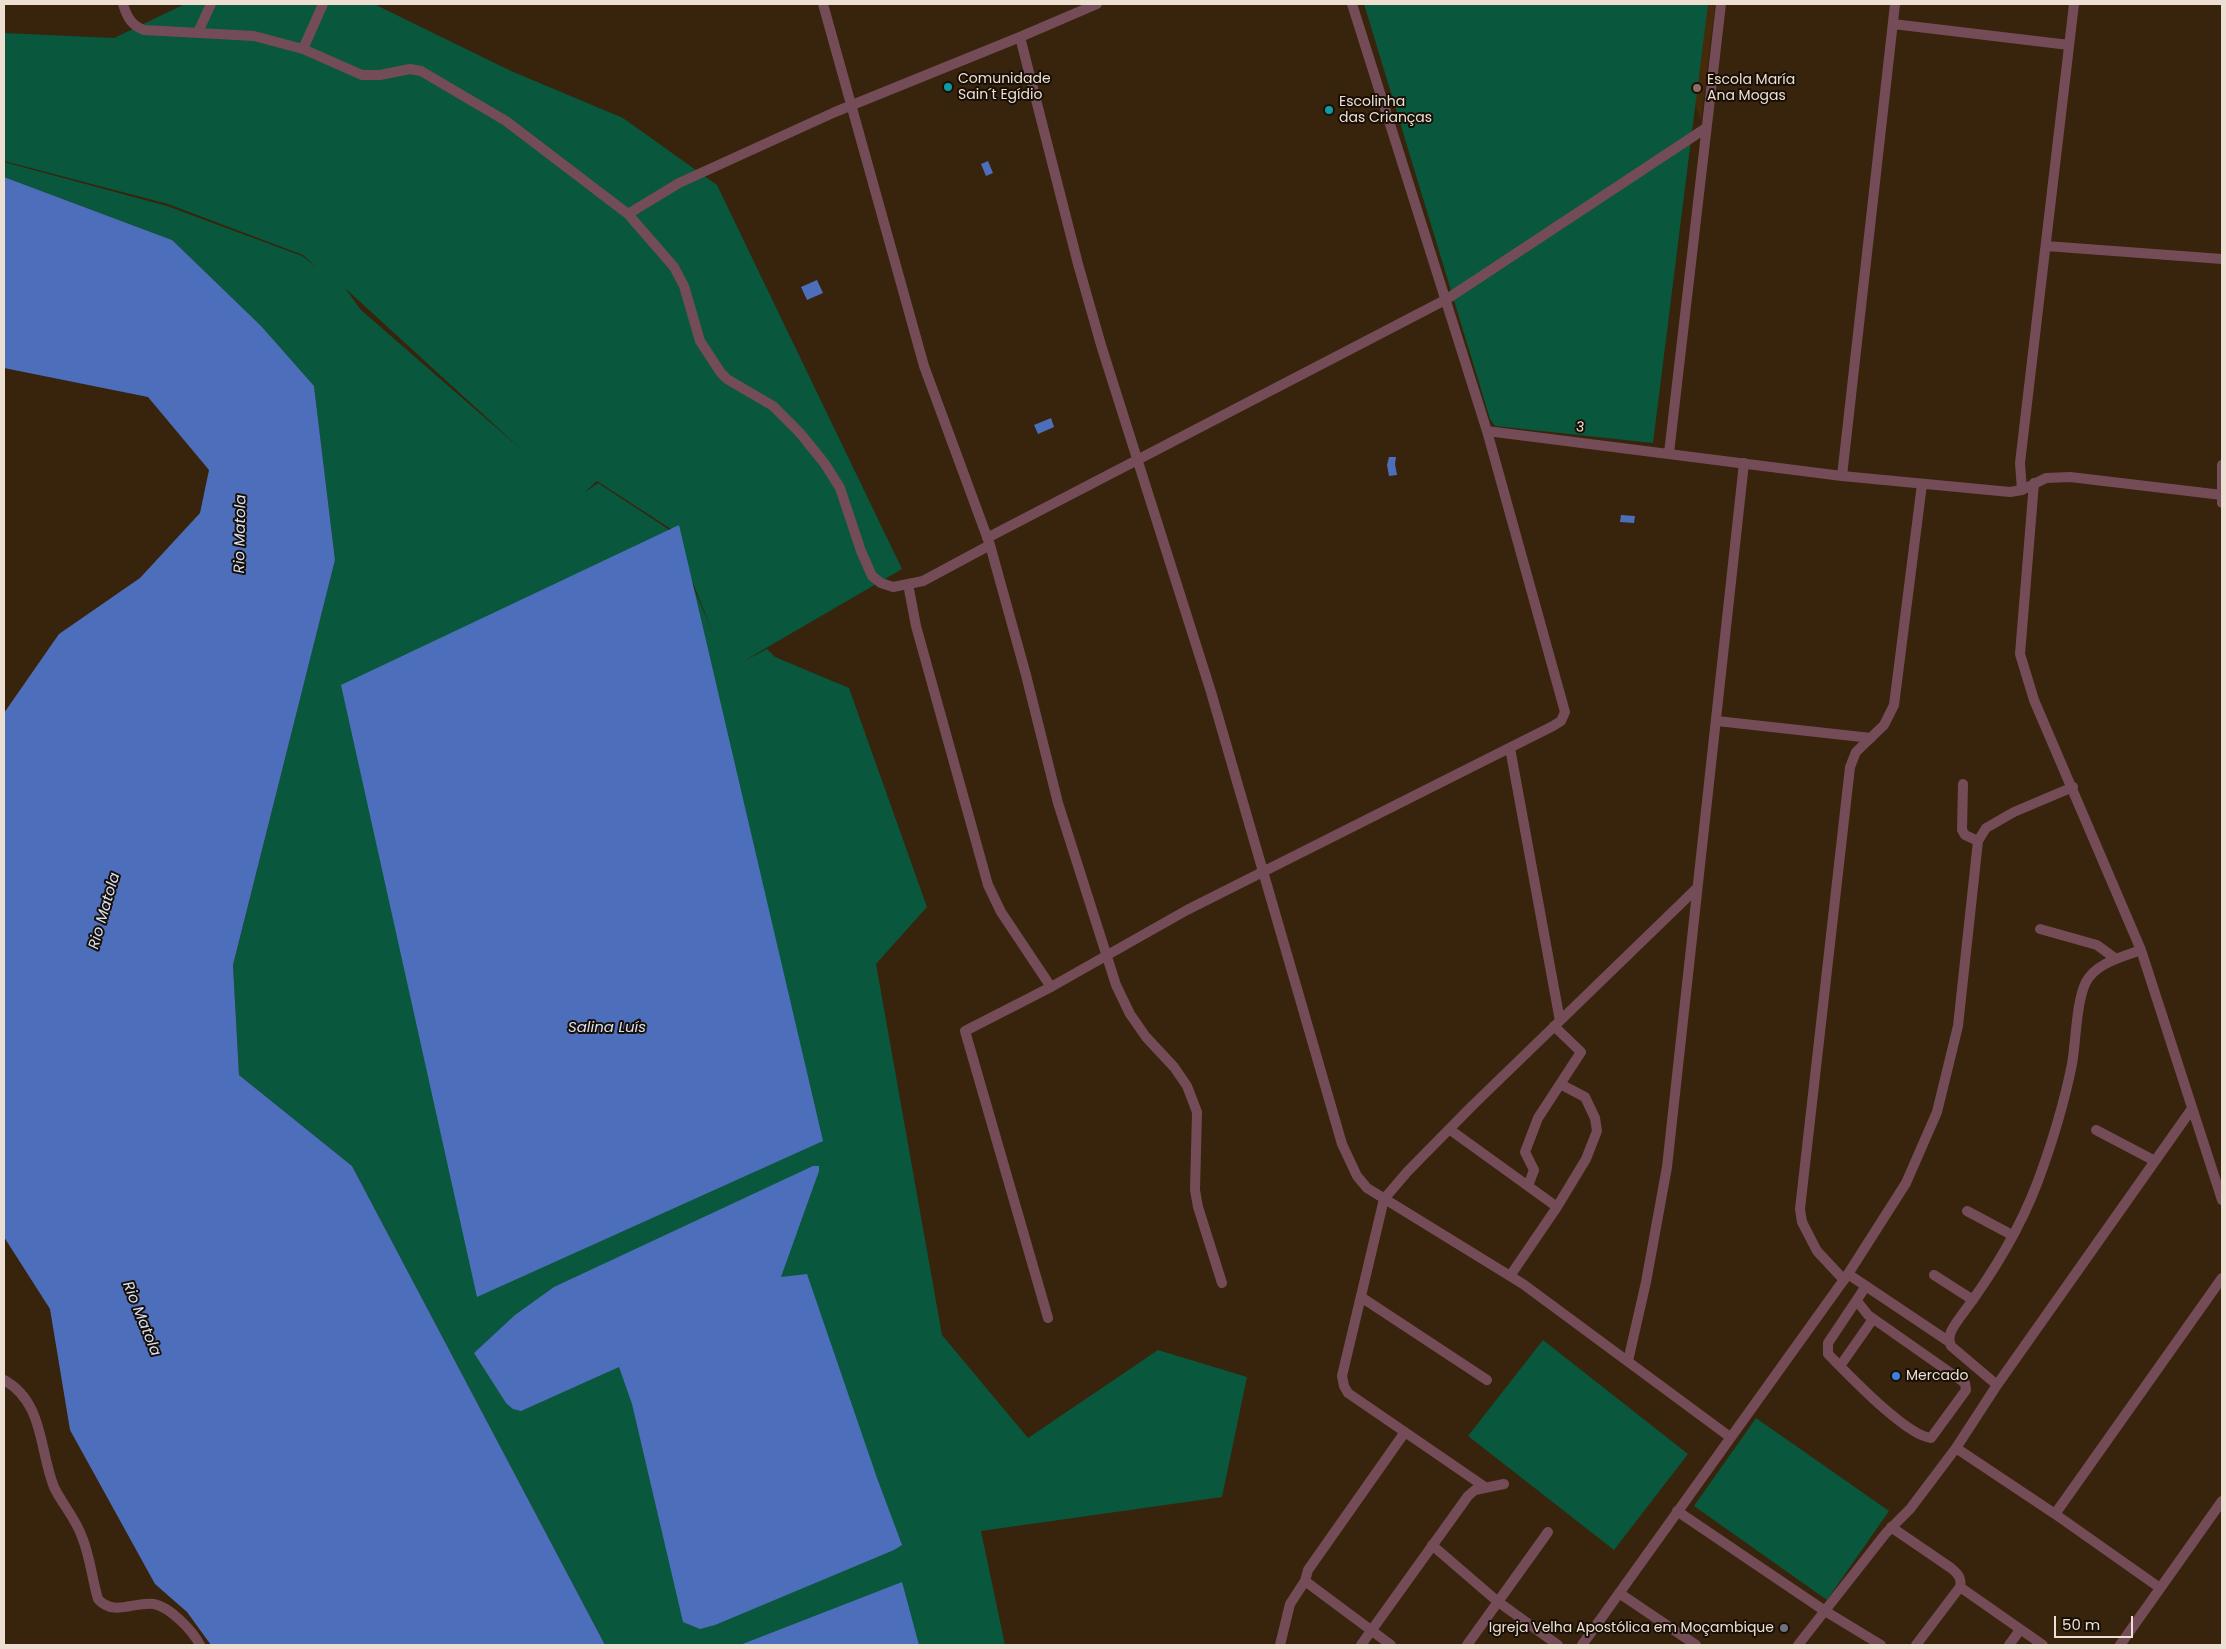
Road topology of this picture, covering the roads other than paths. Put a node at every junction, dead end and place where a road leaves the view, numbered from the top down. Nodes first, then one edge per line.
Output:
1 (123, 4) edge
2 (211, 4) edge
3 (323, 4) edge
4 (823, 4) edge
5 (1097, 4) edge
6 (1352, 4) edge
7 (1721, 4) edge
8 (1895, 4) edge
9 (2074, 4) edge
10 (1893, 24) junction
11 (198, 32) junction
12 (1020, 38) junction
13 (2069, 46) junction
14 (303, 48) junction
15 (852, 106) junction
16 (1706, 128) junction
17 (628, 214) junction
18 (2046, 246) junction
19 (2222, 259) edge
20 (1447, 299) junction
21 (1487, 431) junction
22 (1669, 453) junction
23 (1139, 460) junction
24 (1744, 463) junction
25 (2222, 465) edge
26 (1842, 476) junction
27 (2034, 483) junction
28 (1922, 484) junction
29 (2022, 490) junction
30 (2222, 498) edge
31 (989, 541) junction
32 (908, 584) junction
33 (1717, 721) junction
34 (1871, 738) junction
35 (1510, 748) junction
36 (1963, 784) dead end
37 (2073, 787) junction
38 (1978, 841) junction
39 (1265, 872) junction
40 (1696, 888) junction
41 (2040, 929) dead end
42 (2141, 950) junction
43 (1107, 954) junction
44 (2116, 959) junction
45 (1050, 987) junction
46 (1557, 1024) junction
47 (1560, 1084) junction
48 (2191, 1110) junction
49 (1449, 1129) junction
50 (2096, 1130) dead end
51 (2155, 1161) junction
52 (1528, 1186) junction
53 (1384, 1199) junction
54 (2222, 1200) edge
55 (1558, 1207) junction
56 (1966, 1211) dead end
57 (2012, 1235) junction
58 (1934, 1275) dead end
59 (1510, 1276) junction
60 (1846, 1277) junction
61 (2222, 1278) edge
62 (1222, 1284) dead end
63 (1866, 1286) junction
64 (1361, 1298) junction
65 (1973, 1300) junction
66 (1857, 1301) junction
67 (1048, 1318) dead end
68 (1873, 1318) junction
69 (1948, 1340) junction
70 (1628, 1362) junction
71 (1840, 1366) junction
72 (4, 1380) edge
73 (1486, 1380) dead end
74 (1997, 1384) junction
75 (1405, 1432) junction
76 (1730, 1437) junction
77 (1956, 1448) junction
78 (1504, 1484) dead end
79 (1485, 1487) junction
80 (2222, 1501) edge
81 (1677, 1511) junction
82 (2055, 1514) junction
83 (1891, 1527) junction
84 (1548, 1532) dead end
85 (1432, 1545) junction
86 (1305, 1581) junction
87 (1960, 1587) junction
88 (2160, 1588) junction
89 (1619, 1592) junction
90 (1497, 1601) junction
91 (1825, 1611) junction
92 (2020, 1630) junction
93 (1371, 1631) junction
94 (1693, 1644) edge
95 (200, 1645) edge
96 (1280, 1645) edge
97 (1362, 1645) edge
98 (1392, 1645) edge
99 (1467, 1645) edge
100 (1558, 1645) edge
101 (1582, 1645) edge
102 (1798, 1645) edge
103 (1881, 1645) edge
104 (1916, 1645) edge
105 (2009, 1645) edge
106 (2043, 1645) edge
107 (2120, 1645) edge

1 - 11 street
2 - 11 street
3 - 14 street
4 - 15 street
5 - 12 street
6 - 20 street
7 - 16 street
8 - 10 street
9 - 13 street
10 - 13 street
10 - 26 street
11 - 14 street
12 - 15 street
12 - 23 street
13 - 18 street
14 - 17 street
15 - 17 street
15 - 31 street
16 - 20 street
16 - 22 street
17 - 32 street
18 - 19 street
18 - 29 street
20 - 21 street
20 - 23 street
21 - 22 street, 3
21 - 35 street
22 - 24 street, 3
23 - 31 street
23 - 39 street
24 - 26 street, 3
24 - 33 street
25 - 30 street
26 - 28 street, 3
27 - 29 street
27 - 30 street
27 - 37 street
28 - 29 street, 3
28 - 34 street
31 - 32 street
31 - 43 street
32 - 45 street
33 - 34 street
33 - 40 street
34 - 60 street
35 - 39 street
35 - 46 street
36 - 38 street
37 - 38 street
37 - 42 street
38 - 60 street
39 - 43 street
39 - 53 street
40 - 46 street
40 - 70 street
41 - 44 street
42 - 44 street
42 - 48 street
43 - 45 street
43 - 62 street
44 - 57 street
45 - 67 street
46 - 47 street
46 - 49 street
47 - 52 street
47 - 55 street
48 - 51 street
48 - 54 street
49 - 52 street
49 - 53 street
50 - 51 street
51 - 74 street
52 - 55 street
53 - 59 street
53 - 64 street
55 - 59 street
56 - 57 street
57 - 65 street
58 - 65 street
59 - 70 street
60 - 63 street
60 - 76 street
61 - 82 street
63 - 66 street
63 - 69 street
64 - 73 street
64 - 75 street
65 - 69 street
66 - 68 street
66 - 71 street
68 - 71 street
68 - 71 street
69 - 74 street
70 - 76 street
72 - 95 street
74 - 77 street
75 - 79 street
75 - 86 street
76 - 81 street
77 - 82 street
77 - 83 street
78 - 79 street
79 - 85 street
80 - 88 street
81 - 89 street
81 - 91 street
82 - 88 street
83 - 87 street
83 - 91 street
84 - 90 street
85 - 90 street
85 - 93 street
86 - 93 street
86 - 96 street
87 - 92 street
87 - 104 street
88 - 107 street
89 - 94 street
89 - 101 street
90 - 99 street
90 - 100 street
91 - 102 street
91 - 103 street
92 - 105 street
92 - 106 street
93 - 97 street
93 - 98 street

